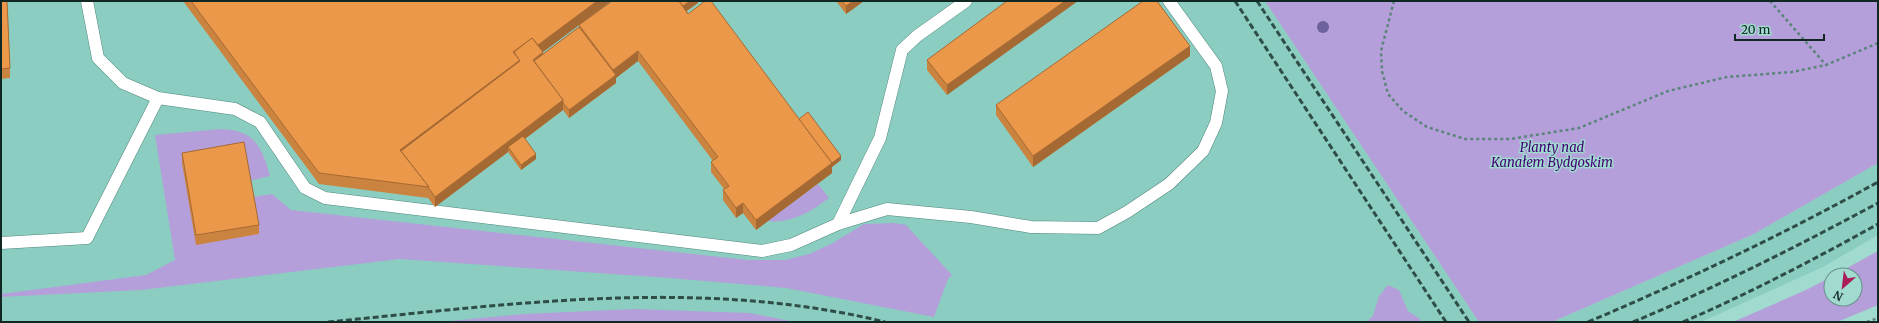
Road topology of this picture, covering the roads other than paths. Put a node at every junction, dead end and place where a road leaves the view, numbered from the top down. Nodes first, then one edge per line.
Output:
1 (87, 1) edge
2 (966, 1) edge
3 (1169, 1) edge
4 (158, 98) junction
5 (838, 224) junction
6 (1, 243) edge

1 - 4 lane
2 - 5 lane
3 - 5 lane
4 - 5 lane
4 - 6 lane

